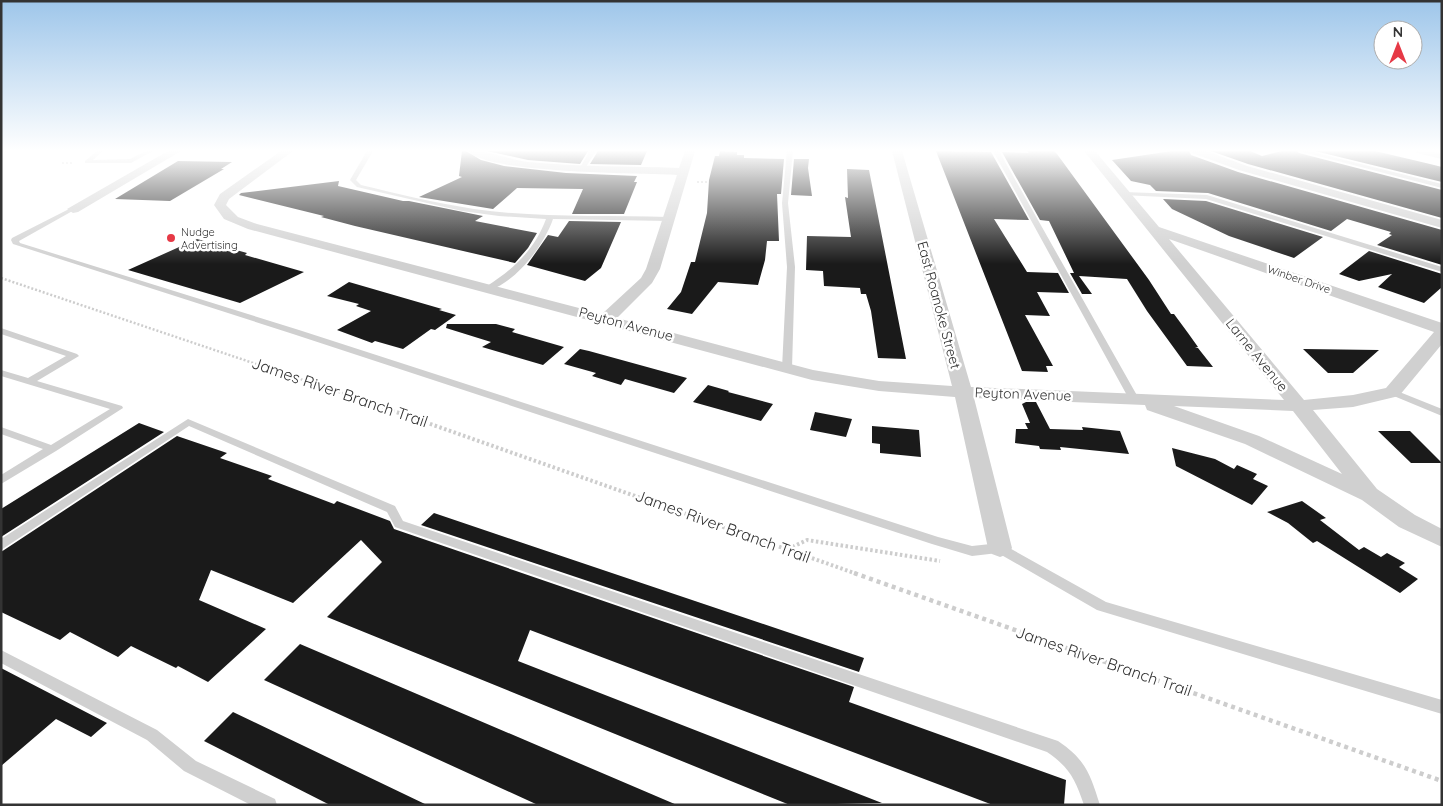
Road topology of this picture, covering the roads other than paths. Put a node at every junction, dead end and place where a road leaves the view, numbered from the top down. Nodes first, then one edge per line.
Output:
1 (109, 189) edge
2 (235, 189) edge
3 (371, 189) edge
4 (679, 189) edge
5 (786, 189) edge
6 (907, 189) edge
7 (1017, 189) edge
8 (1120, 189) edge
9 (1316, 189) edge
10 (1124, 194) junction
11 (73, 209) joint
12 (550, 217) junction
13 (669, 219) junction
14 (1442, 224) edge
15 (1156, 230) junction
16 (1442, 270) edge
17 (490, 288) junction
18 (607, 319) junction
19 (1442, 329) edge
20 (1, 330) edge
21 (1442, 333) edge
22 (787, 368) junction
23 (1, 373) edge
24 (29, 382) junction
25 (963, 392) junction
26 (1392, 392) junction
27 (1134, 399) junction
28 (1299, 406) junction
29 (1442, 413) edge
30 (1, 430) edge
31 (52, 448) junction
32 (1, 480) edge
33 (1368, 494) junction
34 (1442, 539) edge
35 (1, 545) edge
36 (1000, 548) junction
37 (1, 656) edge
38 (1442, 707) edge
39 (268, 805) edge
40 (1092, 805) edge

1 - 11 street
2 - 17 street, Peyton Avenue
3 - 12 lane
4 - 13 street
5 - 22 lane
6 - 25 street, East Roanoke Street
7 - 27 lane
8 - 10 street, Larne Avenue
9 - 14 street
10 - 15 street, Larne Avenue
10 - 16 lane
11 - 36 lane
12 - 13 lane
12 - 17 lane
13 - 18 street
15 - 19 street, Winber Drive
15 - 28 street, Larne Avenue
17 - 18 street, Peyton Avenue
18 - 22 street, Peyton Avenue
20 - 24 lane
21 - 26 street
22 - 25 street, Peyton Avenue
23 - 24 lane
24 - 31 lane
25 - 27 street, Peyton Avenue
25 - 36 street, East Roanoke Street
26 - 28 street, Peyton Avenue
26 - 29 lane
27 - 28 street, Peyton Avenue
27 - 33 street, Peyton Avenue
28 - 33 street, Larne Avenue
30 - 31 lane
31 - 32 lane
33 - 34 street, Larne Avenue
35 - 40 lane
36 - 38 lane
37 - 39 lane

